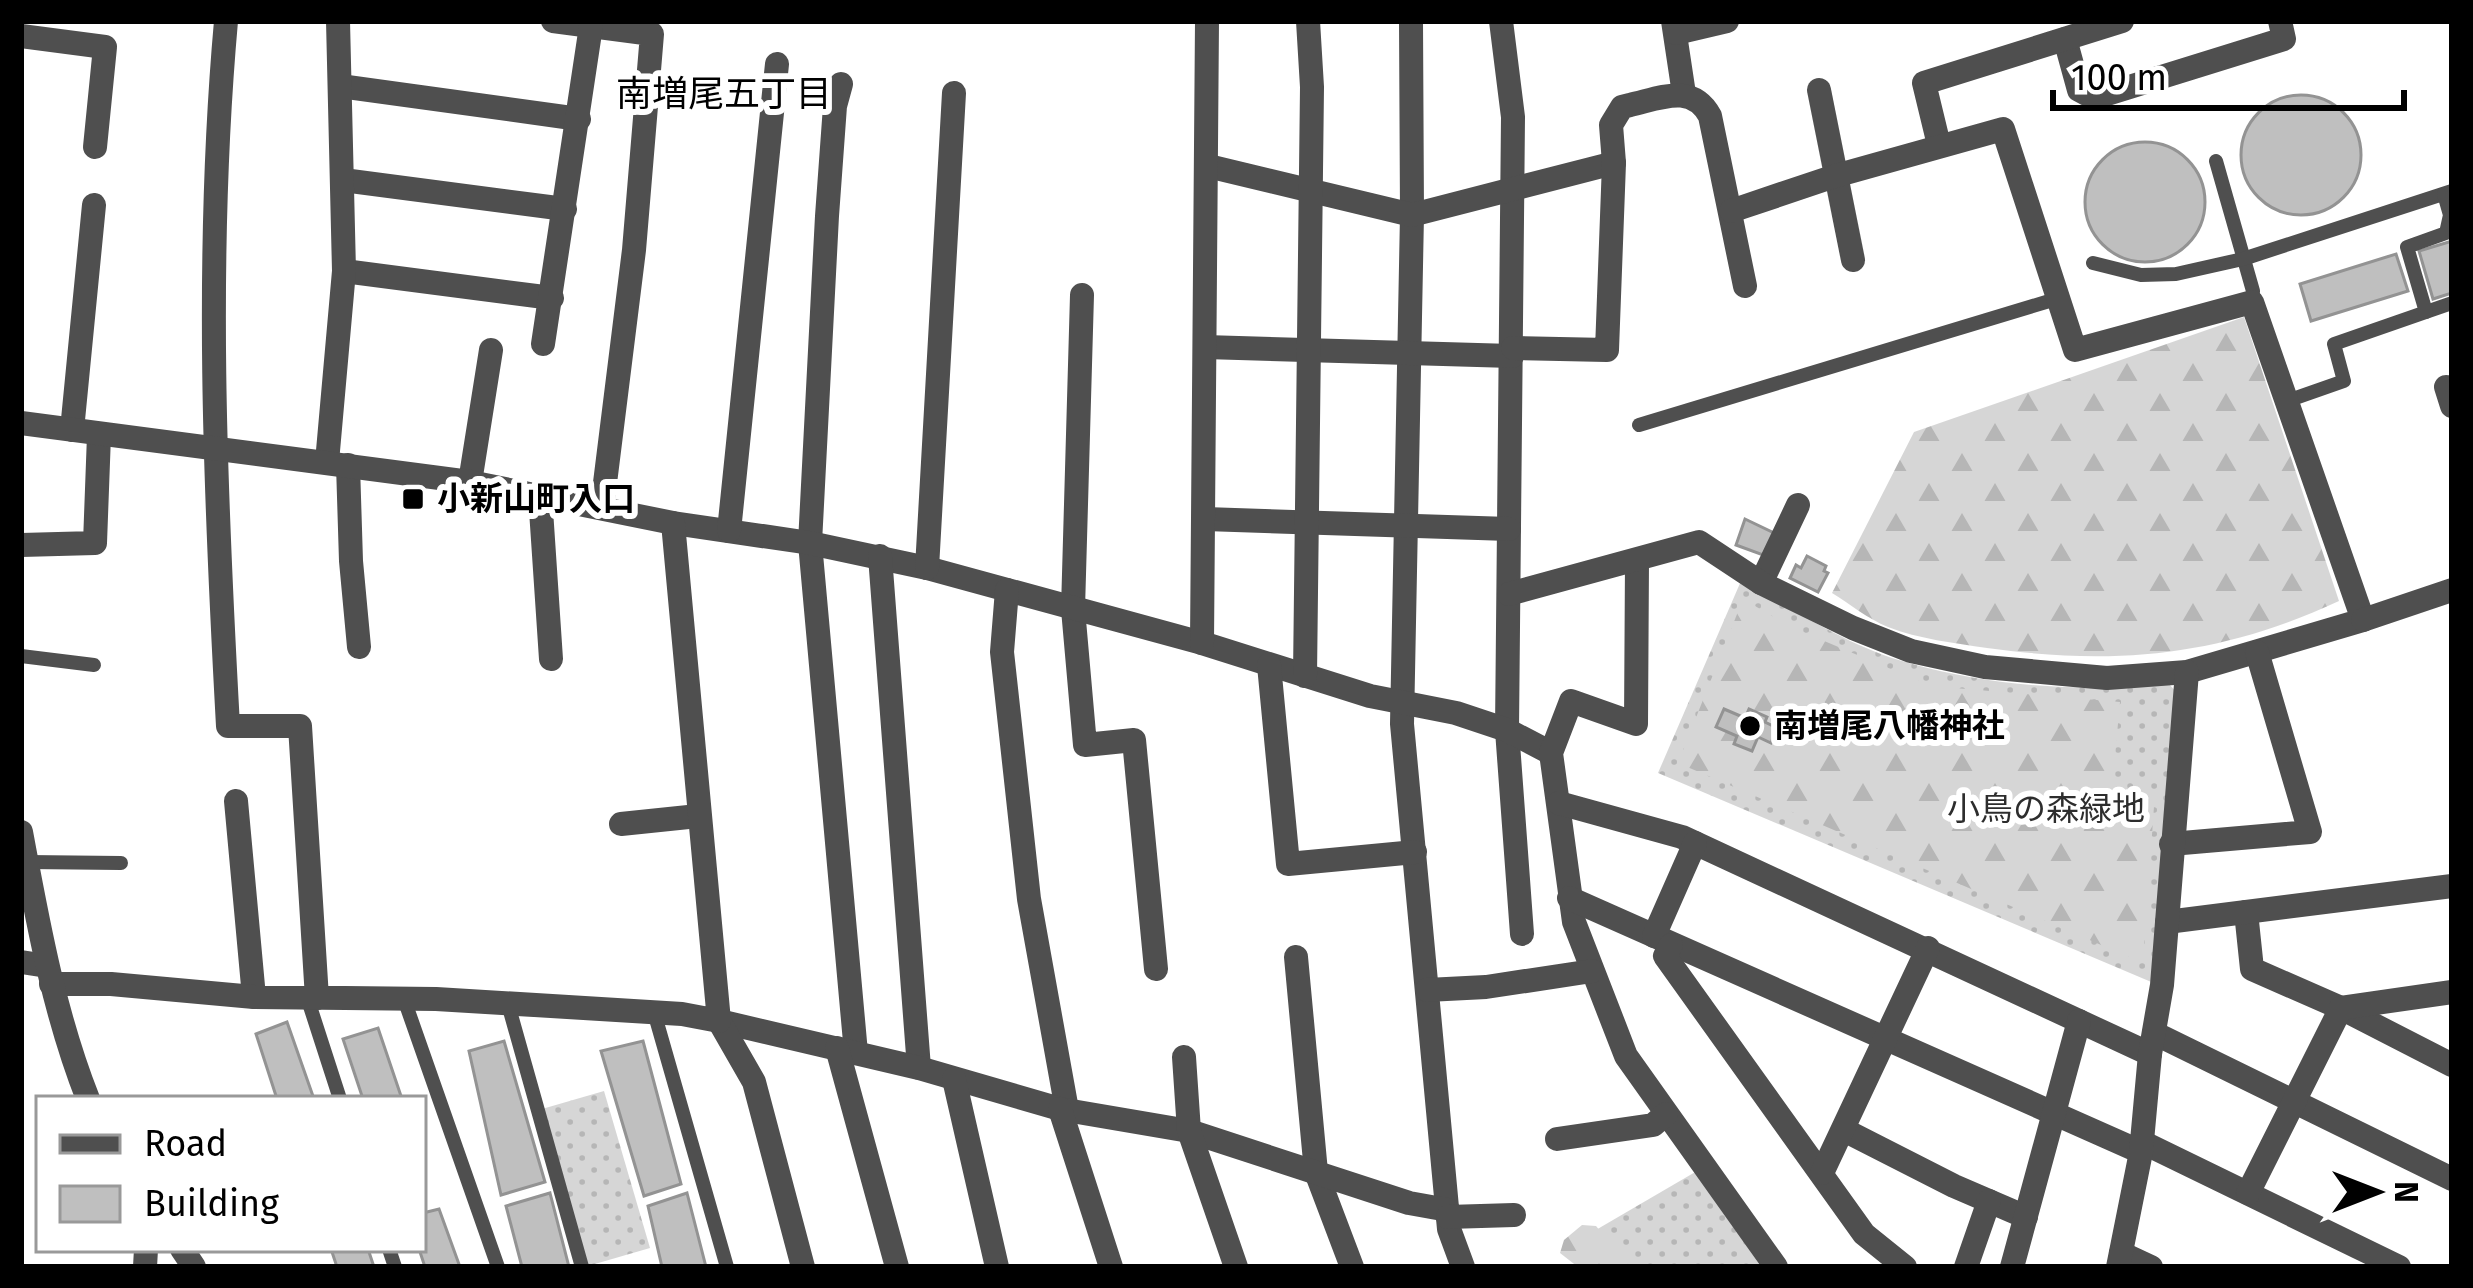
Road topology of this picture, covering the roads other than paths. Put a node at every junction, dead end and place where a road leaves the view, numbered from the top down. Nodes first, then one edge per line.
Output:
1 (226, 21) edge
2 (338, 21) edge
3 (553, 21) edge
4 (1207, 21) edge
5 (1308, 21) edge
6 (1411, 21) edge
7 (1501, 21) edge
8 (1727, 21) edge
9 (2122, 21) edge
10 (2280, 21) edge
11 (591, 26) junction
12 (1674, 27) edge
13 (21, 36) edge
14 (2065, 39) junction
15 (777, 64) dead end
16 (842, 84) dead end
17 (340, 86) junction
18 (1820, 90) dead end
19 (954, 93) dead end
20 (1684, 94) junction
21 (579, 118) junction
22 (1939, 145) junction
23 (95, 147) dead end
24 (2216, 161) dead end
25 (1614, 163) junction
26 (1208, 166) junction
27 (1834, 176) junction
28 (343, 180) junction
29 (1515, 186) junction
30 (1311, 190) junction
31 (2448, 192) edge
32 (94, 205) dead end
33 (565, 209) junction
34 (1731, 211) junction
35 (1412, 215) junction
36 (2243, 259) junction
37 (1853, 260) dead end
38 (2093, 263) dead end
39 (344, 271) junction
40 (1745, 286) dead end
41 (1082, 296) dead end
42 (552, 298) junction
43 (2056, 298) junction
44 (2252, 302) junction
45 (2452, 303) edge
46 (2426, 312) junction
47 (543, 344) dead end
48 (1205, 346) junction
49 (491, 350) dead end
50 (1310, 350) junction
51 (1409, 352) junction
52 (1512, 352) junction
53 (2287, 400) junction
54 (21, 423) edge
55 (1639, 425) dead end
56 (71, 430) junction
57 (99, 435) junction
58 (213, 448) junction
59 (337, 464) junction
60 (470, 482) junction
61 (540, 496) junction
62 (1798, 505) dead end
63 (602, 507) junction
64 (1205, 519) junction
65 (673, 523) junction
66 (1307, 524) junction
67 (1407, 526) junction
68 (1509, 529) junction
69 (729, 531) junction
70 (810, 543) junction
71 (21, 545) edge
72 (880, 556) junction
73 (1637, 561) junction
74 (927, 568) junction
75 (1760, 583) junction
76 (1007, 590) junction
77 (2452, 590) edge
78 (1509, 594) junction
79 (1073, 609) junction
80 (2363, 620) junction
81 (1202, 643) junction
82 (359, 646) dead end
83 (2257, 652) junction
84 (21, 656) edge
85 (550, 659) dead end
86 (94, 665) dead end
87 (1269, 665) junction
88 (2187, 672) junction
89 (1305, 676) junction
90 (1405, 704) junction
91 (1507, 730) junction
92 (1551, 753) junction
93 (236, 801) dead end
94 (1558, 803) junction
95 (698, 816) junction
96 (621, 824) dead end
97 (21, 832) edge
98 (1695, 842) junction
99 (2171, 844) junction
100 (1415, 852) junction
101 (27, 862) junction
102 (121, 862) dead end
103 (2452, 886) edge
104 (1569, 898) junction
105 (2246, 912) junction
106 (2167, 922) junction
107 (1522, 934) dead end
108 (1662, 940) junction
109 (1928, 948) junction
110 (1296, 957) dead end
111 (21, 962) edge
112 (1156, 969) dead end
113 (1592, 971) junction
114 (49, 975) junction
115 (1427, 991) junction
116 (2452, 992) edge
117 (254, 997) junction
118 (312, 998) junction
119 (404, 999) junction
120 (508, 1004) junction
121 (2341, 1008) junction
122 (654, 1012) junction
123 (719, 1021) junction
124 (2079, 1021) junction
125 (1885, 1040) junction
126 (2152, 1043) junction
127 (847, 1050) junction
128 (1184, 1058) dead end
129 (2452, 1065) edge
130 (919, 1068) junction
131 (954, 1079) junction
132 (87, 1096) edge
133 (339, 1096) edge
134 (2294, 1100) junction
135 (1063, 1110) junction
136 (1666, 1114) junction
137 (2055, 1117) junction
138 (1844, 1130) junction
139 (1190, 1132) junction
140 (1557, 1139) dead end
141 (2142, 1147) junction
142 (1316, 1172) junction
143 (1822, 1173) junction
144 (2452, 1179) edge
145 (2248, 1193) junction
146 (1988, 1201) junction
147 (1448, 1213) junction
148 (1514, 1215) dead end
149 (2026, 1217) junction
150 (2119, 1260) edge
151 (498, 1267) edge
152 (582, 1267) edge
153 (728, 1267) edge
154 (802, 1267) edge
155 (897, 1267) edge
156 (998, 1267) edge
157 (1111, 1267) edge
158 (1236, 1267) edge
159 (1352, 1267) edge
160 (1463, 1267) edge
161 (1776, 1267) edge
162 (1905, 1267) edge
163 (1966, 1267) edge
164 (2012, 1267) edge
165 (2151, 1267) edge
166 (2399, 1267) edge

1 - 58 street
2 - 17 street
3 - 11 street
4 - 26 street
5 - 30 street
6 - 35 street
7 - 29 street
8 - 12 street
9 - 14 street
10 - 14 street
11 - 21 street
11 - 63 street
12 - 20 street
13 - 23 street
14 - 22 street
15 - 69 street
16 - 70 street
17 - 21 street
17 - 28 street
18 - 27 street
19 - 74 street
20 - 25 street
20 - 34 street
21 - 33 street
22 - 27 street
22 - 43 street
24 - 36 lane
25 - 29 street
25 - 52 street
26 - 30 street
26 - 48 street
27 - 34 street
27 - 37 street
28 - 33 street
28 - 39 street
29 - 35 street
29 - 52 street
30 - 35 street
30 - 50 street
31 - 36 lane
31 - 46 lane
32 - 56 street
33 - 42 street
34 - 40 street
35 - 51 street
36 - 38 lane
36 - 44 lane
39 - 42 street
39 - 59 street
41 - 79 street
42 - 47 street
43 - 44 street
43 - 55 lane
44 - 53 street
45 - 46 lane
46 - 53 lane
48 - 50 street
48 - 64 street
49 - 60 street
50 - 51 street
50 - 66 street
51 - 52 street
51 - 67 street
52 - 68 street
53 - 80 street
54 - 56 street
56 - 57 street
57 - 58 street
57 - 71 street
58 - 59 street
58 - 118 street
59 - 60 street
59 - 82 street
60 - 61 street
61 - 63 street
61 - 85 street
62 - 75 street
63 - 65 street
64 - 66 street
64 - 81 street
65 - 69 street
65 - 95 street
66 - 67 street
66 - 89 street
67 - 68 street
67 - 90 street
68 - 78 street
69 - 70 street
70 - 72 street
70 - 127 street
72 - 74 street
72 - 130 street
73 - 75 street
73 - 78 street
73 - 92 street
74 - 76 street
75 - 88 street
76 - 79 street
76 - 135 street
77 - 80 street
78 - 91 street
79 - 81 street
79 - 112 street
80 - 83 street
81 - 87 street
83 - 88 street
83 - 99 street
84 - 86 lane
87 - 89 street
87 - 100 street
88 - 99 street
89 - 90 street
90 - 91 street
90 - 100 street
91 - 92 street
91 - 107 street
92 - 94 street
93 - 117 street
94 - 98 street
94 - 104 street
95 - 96 street
95 - 123 street
97 - 101 street
98 - 108 street
98 - 109 street
99 - 106 street
100 - 115 street
101 - 102 lane
101 - 114 street
103 - 105 street
104 - 108 street
104 - 113 street
105 - 106 street
105 - 121 street
106 - 126 street
108 - 125 street
108 - 143 street
109 - 124 street
109 - 125 street
110 - 142 street
111 - 114 street
113 - 115 street
113 - 136 street
114 - 117 street
114 - 132 street
115 - 147 street
116 - 121 street
117 - 118 street
118 - 119 street
118 - 133 lane
119 - 120 street
119 - 151 lane
120 - 122 street
120 - 152 lane
121 - 129 street
121 - 134 street
122 - 123 street
122 - 153 lane
123 - 127 street
123 - 154 street
124 - 126 street
124 - 137 street
125 - 137 street
125 - 138 street
126 - 134 street
126 - 141 street
127 - 130 street
127 - 155 street
128 - 139 street
130 - 131 street
131 - 135 street
131 - 156 street
134 - 144 street
134 - 145 street
135 - 139 street
135 - 157 street
136 - 140 street
136 - 161 street
137 - 141 street
137 - 149 street
138 - 143 street
138 - 146 street
139 - 142 street
139 - 158 street
141 - 145 street
141 - 150 street
142 - 147 street
142 - 159 street
143 - 162 street
145 - 166 street
146 - 149 street
146 - 163 street
147 - 148 street
147 - 160 street
149 - 164 street
150 - 165 street

